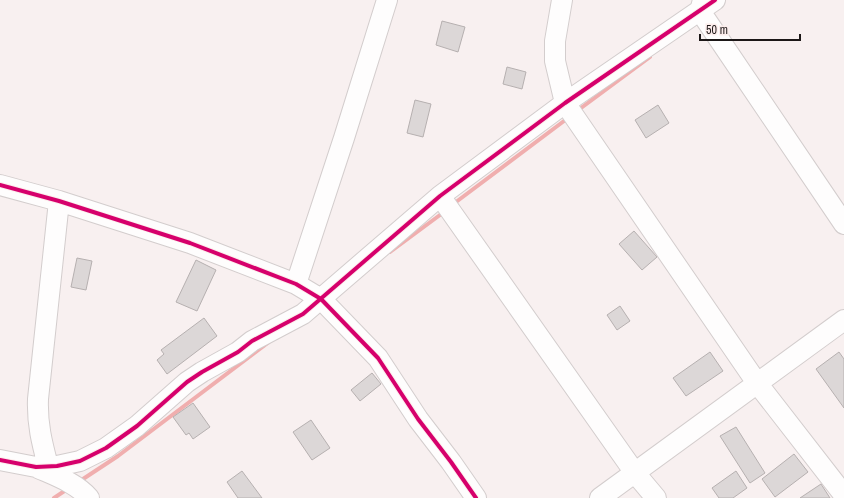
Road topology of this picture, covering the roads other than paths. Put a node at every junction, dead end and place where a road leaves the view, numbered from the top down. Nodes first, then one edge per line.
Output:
1 (387, 0) edge
2 (562, 0) edge
3 (706, 4) edge
4 (565, 103) junction
5 (0, 185) edge
6 (440, 196) junction
7 (59, 201) junction
8 (844, 224) edge
9 (296, 284) junction
10 (321, 299) junction
11 (844, 320) edge
12 (757, 383) junction
13 (0, 460) edge
14 (42, 467) junction
15 (635, 473) junction
16 (844, 495) edge
17 (89, 498) edge
18 (476, 498) edge
19 (600, 498) edge
20 (656, 498) edge

1 - 9 street
2 - 4 street
3 - 4 street
3 - 8 street
4 - 6 street
4 - 12 street
5 - 7 street
6 - 10 street
6 - 15 street
7 - 9 street
7 - 14 street
9 - 10 street
10 - 14 street
10 - 18 street
11 - 12 street
12 - 15 street
12 - 16 street
13 - 14 street
14 - 17 street
15 - 19 street
15 - 20 street

